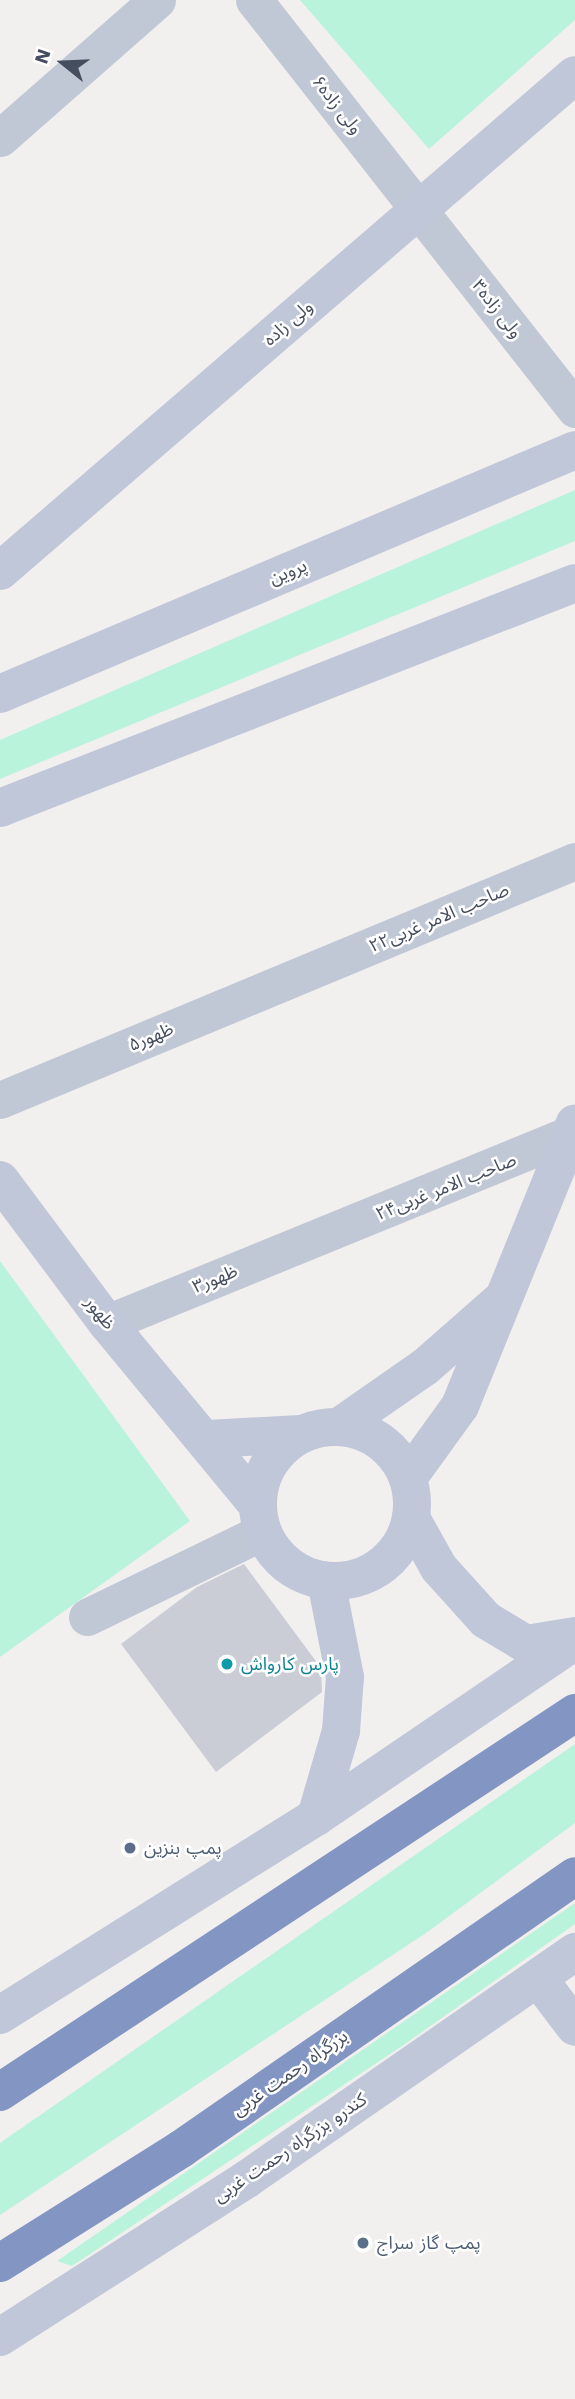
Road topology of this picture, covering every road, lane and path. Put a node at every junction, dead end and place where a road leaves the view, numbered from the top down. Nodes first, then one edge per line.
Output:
1 (157, 0) edge
2 (254, 0) edge
3 (575, 75) edge
4 (0, 138) edge
5 (419, 209) junction
6 (575, 409) edge
7 (575, 450) edge
8 (0, 571) edge
9 (575, 583) edge
10 (0, 694) edge
11 (0, 808) edge
12 (575, 861) edge
13 (302, 974) joint
14 (0, 1100) edge
15 (573, 1131) edge
16 (0, 1180) edge
17 (324, 1236) joint
18 (506, 1296) junction
19 (107, 1323) junction
20 (341, 1426) junction
21 (301, 1434) junction
22 (208, 1439) junction
23 (408, 1478) junction
24 (260, 1518) junction
25 (411, 1518) junction
26 (326, 1581) junction
27 (87, 1617) dead end
28 (575, 1638) edge
29 (575, 1713) edge
30 (316, 1817) junction
31 (575, 1875) edge
32 (575, 1952) edge
33 (538, 1978) junction
34 (0, 2015) edge
35 (575, 2027) edge
36 (0, 2092) edge
37 (0, 2263) edge
38 (0, 2337) edge

1 - 4 street
2 - 5 street, ولی زاده۶
3 - 5 street, ولی زاده
5 - 6 street, ولی زاده۳
5 - 8 street, ولی زاده
7 - 10 street, پروین
9 - 11 street
12 - 13 street, صاحب الامر غربی٢٢
13 - 14 street, ظهور۵
15 - 17 street, صاحب الامر غربی۲۴
15 - 18 street
16 - 19 street, ظهور
17 - 19 street, ظهور۳
18 - 20 street
18 - 23 street
19 - 22 street, ظهور
20 - 21 street
20 - 23 street
21 - 22 street
21 - 24 street
22 - 24 street, ظهور
23 - 25 street
24 - 26 street
24 - 27 street
25 - 26 street
25 - 28 street
26 - 30 street
28 - 30 street
29 - 36 highway
30 - 34 street
31 - 37 highway, بزرگراه رحمت غربی
32 - 33 street, کندرو بزرگراه رحمت غربی
33 - 35 street
33 - 38 street, کندرو بزرگراه رحمت غربی

